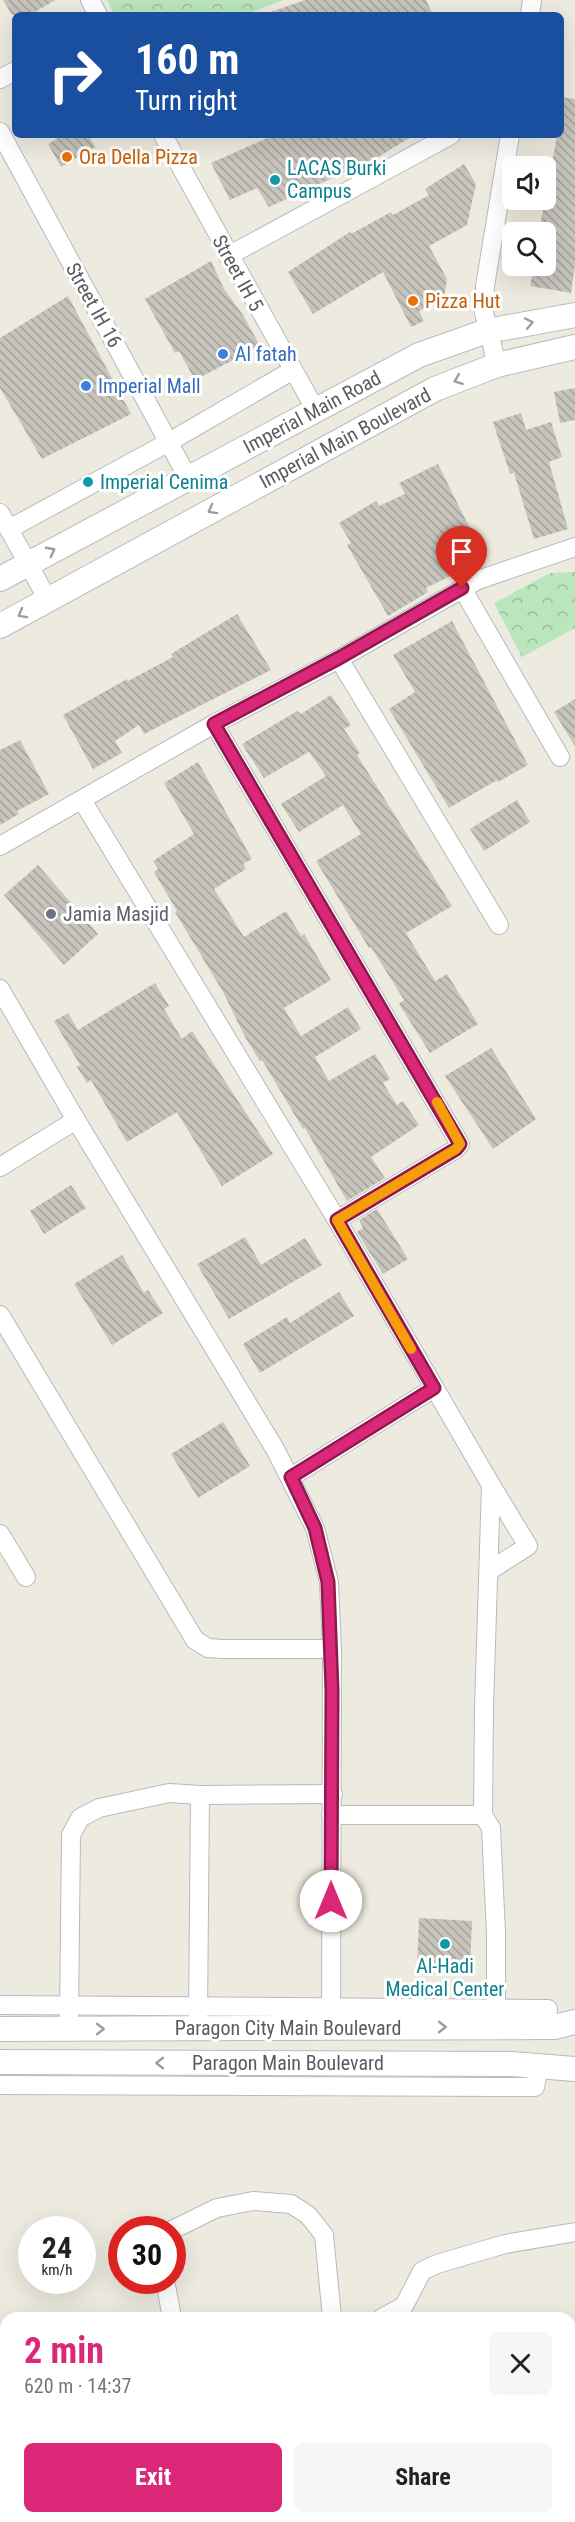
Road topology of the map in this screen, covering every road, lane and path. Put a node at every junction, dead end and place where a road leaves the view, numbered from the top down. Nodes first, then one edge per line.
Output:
1 (0, 132) edge
2 (165, 138) edge
3 (445, 138) edge
4 (510, 138) edge
5 (228, 255) junction
6 (575, 315) edge
7 (487, 331) junction
8 (575, 347) edge
9 (497, 365) junction
10 (293, 370) junction
11 (315, 409) junction
12 (169, 442) junction
13 (188, 478) junction
14 (0, 513) edge
15 (9, 530) junction
16 (575, 547) edge
17 (27, 564) junction
18 (0, 579) edge
19 (462, 588) junction
20 (48, 600) junction
21 (0, 626) edge
22 (339, 658) junction
23 (214, 724) junction
24 (560, 757) dead end
25 (82, 800) junction
26 (0, 846) edge
27 (500, 926) dead end
28 (0, 988) edge
29 (76, 1120) junction
30 (0, 1167) edge
31 (337, 1220) junction
32 (0, 1315) edge
33 (434, 1388) junction
34 (291, 1477) junction
35 (491, 1485) junction
36 (0, 1534) edge
37 (489, 1571) junction
38 (26, 1577) dead end
39 (332, 1649) junction
40 (333, 1794) junction
41 (200, 1795) junction
42 (331, 1815) junction
43 (483, 1815) junction
44 (0, 2005) edge
45 (496, 2008) junction
46 (69, 2017) junction
47 (198, 2017) junction
48 (331, 2018) junction
49 (575, 2022) edge
50 (547, 2027) junction
51 (0, 2029) edge
52 (0, 2062) edge
53 (575, 2069) edge
54 (393, 2075) junction
55 (0, 2085) edge
56 (186, 2223) edge
57 (575, 2232) edge
58 (168, 2294) edge
59 (171, 2312) edge
60 (331, 2312) edge
61 (393, 2312) edge

1 - 12 street, Street IH 16
2 - 5 street, Street IH 5
3 - 5 street
4 - 7 street
5 - 10 street, Street IH 5
7 -> 6 street, Imperial Main Road
7 - 9 street
7 - 11 street, Imperial Main Road
8 - 9 street, Imperial Main Boulevard
9 -> 20 street, Imperial Main Boulevard
10 - 11 street, Street IH 5
10 - 12 street
11 - 13 street, Imperial Main Road
12 - 13 street, Street IH 16
12 - 15 street
17 -> 13 street, Imperial Main Road
14 - 15 street
15 - 17 street
16 - 19 street
17 - 18 street, Imperial Main Road
17 - 20 street
19 - 22 street
19 - 24 street
20 -> 21 street, Imperial Main Boulevard
22 - 23 street
22 - 27 street
23 - 25 street
23 - 31 street
25 - 26 street
25 - 31 street
28 - 29 street
29 - 30 street
29 - 34 street
31 - 33 street
32 - 39 street
33 - 34 street
33 - 35 street
34 - 39 street
35 - 37 street
35 - 37 street
36 - 38 street
37 - 43 street
39 - 40 street
40 - 41 street
40 - 42 street
41 - 46 street
41 - 47 street
42 - 43 street
42 - 48 street
43 - 45 street
44 - 46 street
45 - 48 street
45 - 50 street
46 - 47 street, Paragon City Main Boulevard
46 - 51 street, Paragon City Main Boulevard
47 - 48 street, Paragon City Main Boulevard
48 -> 50 street, Paragon City Main Boulevard
49 - 50 street, Paragon City Main Boulevard
54 -> 52 street, Paragon Main Boulevard
53 - 54 street, Paragon Main Boulevard
54 - 55 street
56 - 60 street
57 - 61 street
58 - 59 street

